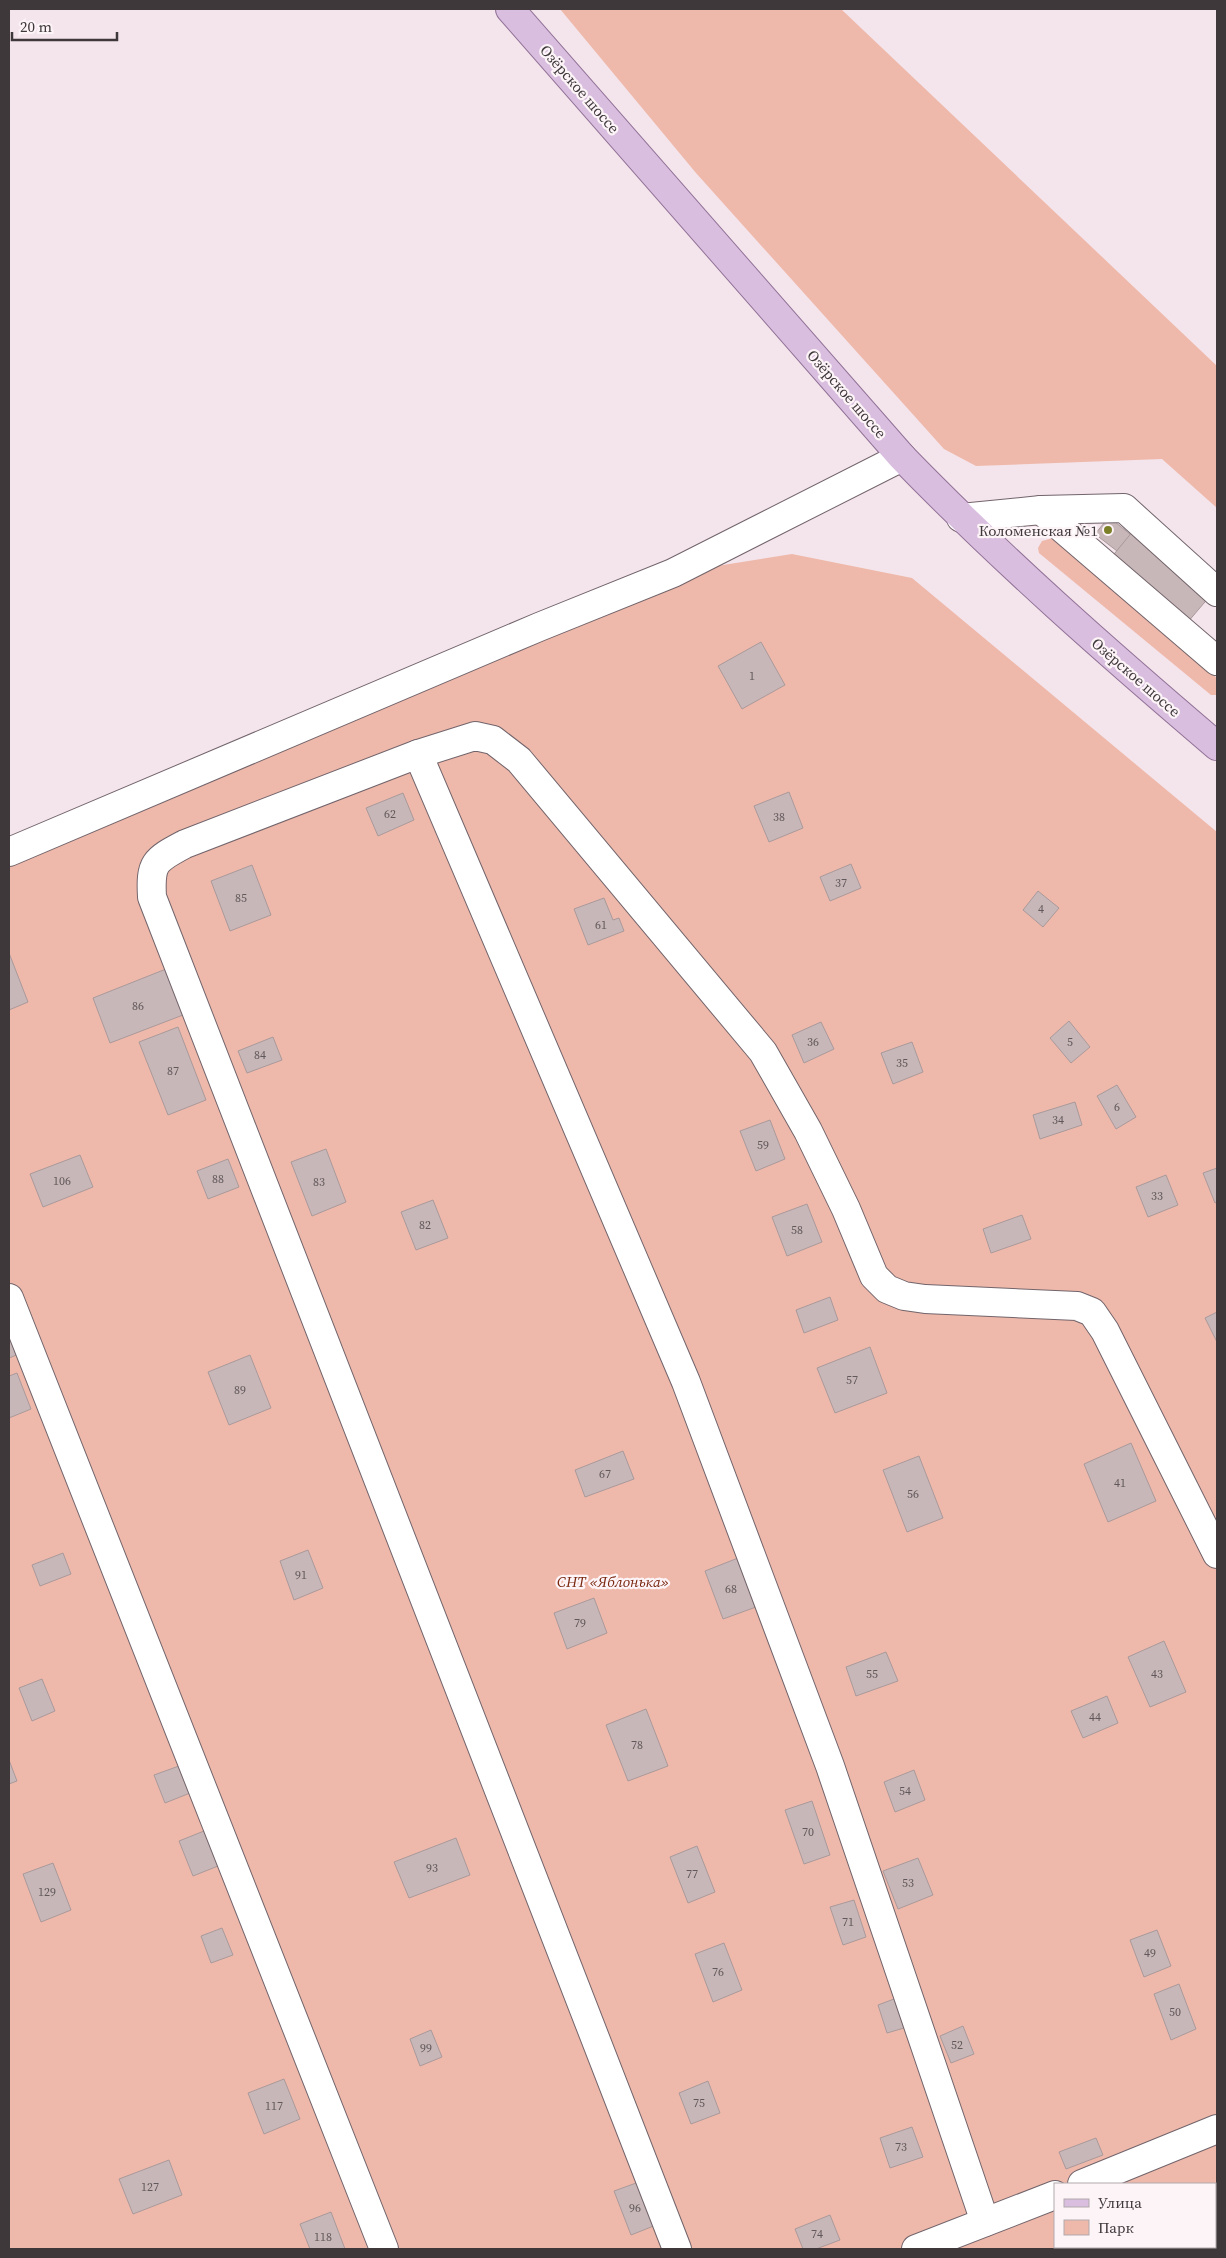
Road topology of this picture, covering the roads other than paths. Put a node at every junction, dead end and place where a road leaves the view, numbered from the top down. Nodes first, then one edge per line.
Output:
1 (510, 9) edge
2 (902, 457) junction
3 (1041, 510) junction
4 (961, 518) junction
5 (1217, 592) edge
6 (1217, 661) edge
7 (1217, 746) edge
8 (418, 754) junction
9 (9, 852) edge
10 (9, 1298) edge
11 (1217, 1554) edge
12 (1217, 2129) edge
13 (1084, 2183) edge
14 (1054, 2195) edge
15 (985, 2222) junction
16 (384, 2249) edge
17 (677, 2249) edge
18 (916, 2249) edge

1 - 2 main road, Озёрское шоссе
2 - 4 main road, Озёрское шоссе
2 - 9 street
3 - 4 street
3 - 5 street
3 - 6 street
4 - 7 main road, Озёрское шоссе
8 - 11 street
8 - 15 street
8 - 17 street
10 - 16 street
12 - 13 street
14 - 15 street
15 - 18 street

